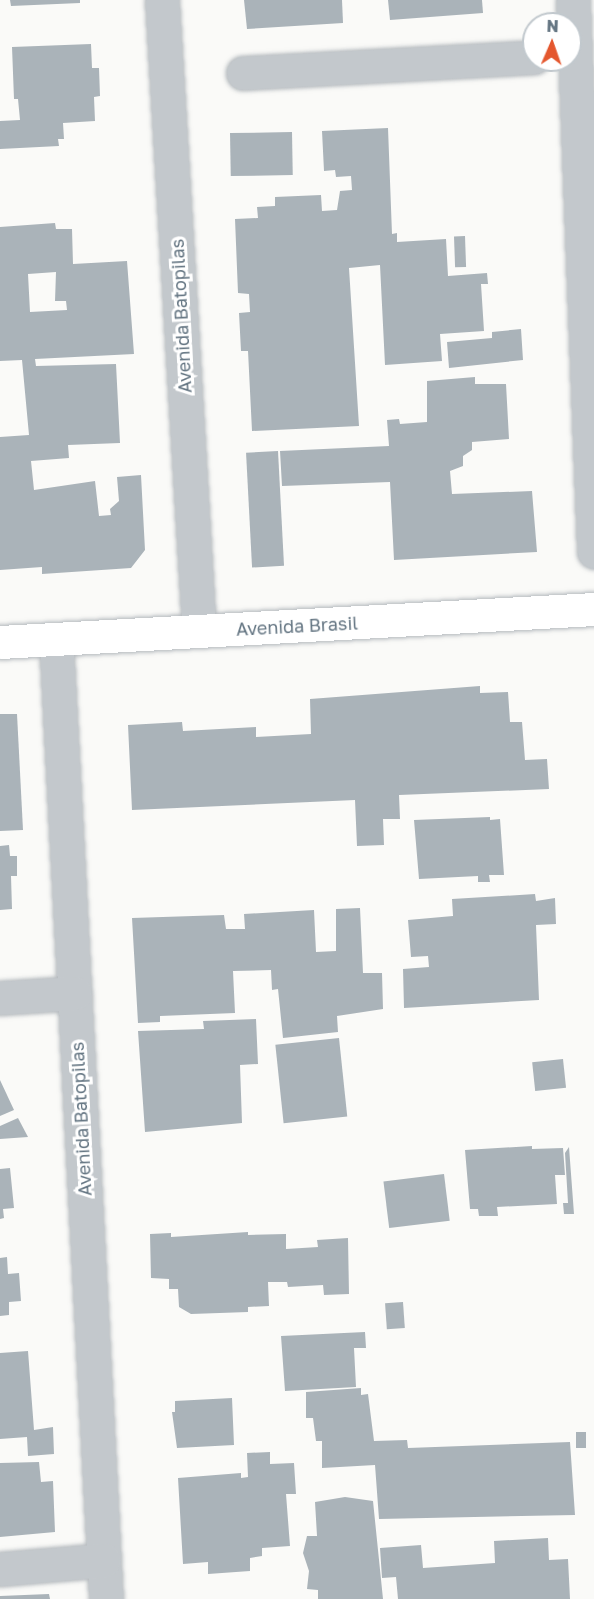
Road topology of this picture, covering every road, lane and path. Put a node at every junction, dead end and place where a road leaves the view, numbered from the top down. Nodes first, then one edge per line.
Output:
1 (162, 0) edge
2 (522, 58) edge
3 (573, 72) edge
4 (243, 73) dead end
5 (594, 552) edge
6 (594, 609) edge
7 (200, 631) junction
8 (56, 639) junction
9 (0, 642) edge
10 (75, 993) junction
11 (0, 998) edge
12 (104, 1560) junction
13 (0, 1569) edge
14 (106, 1599) edge

1 - 7 street, Avenida Batopilas
2 - 4 street
3 - 5 street
6 - 7 main road, Avenida Brasil
7 - 8 main road, Avenida Brasil
8 - 9 main road, Avenida Brasil
8 - 10 street, Avenida Batopilas
10 - 11 street
10 - 12 street, Avenida Batopilas
12 - 13 street
12 - 14 street, Avenida Batopilas

